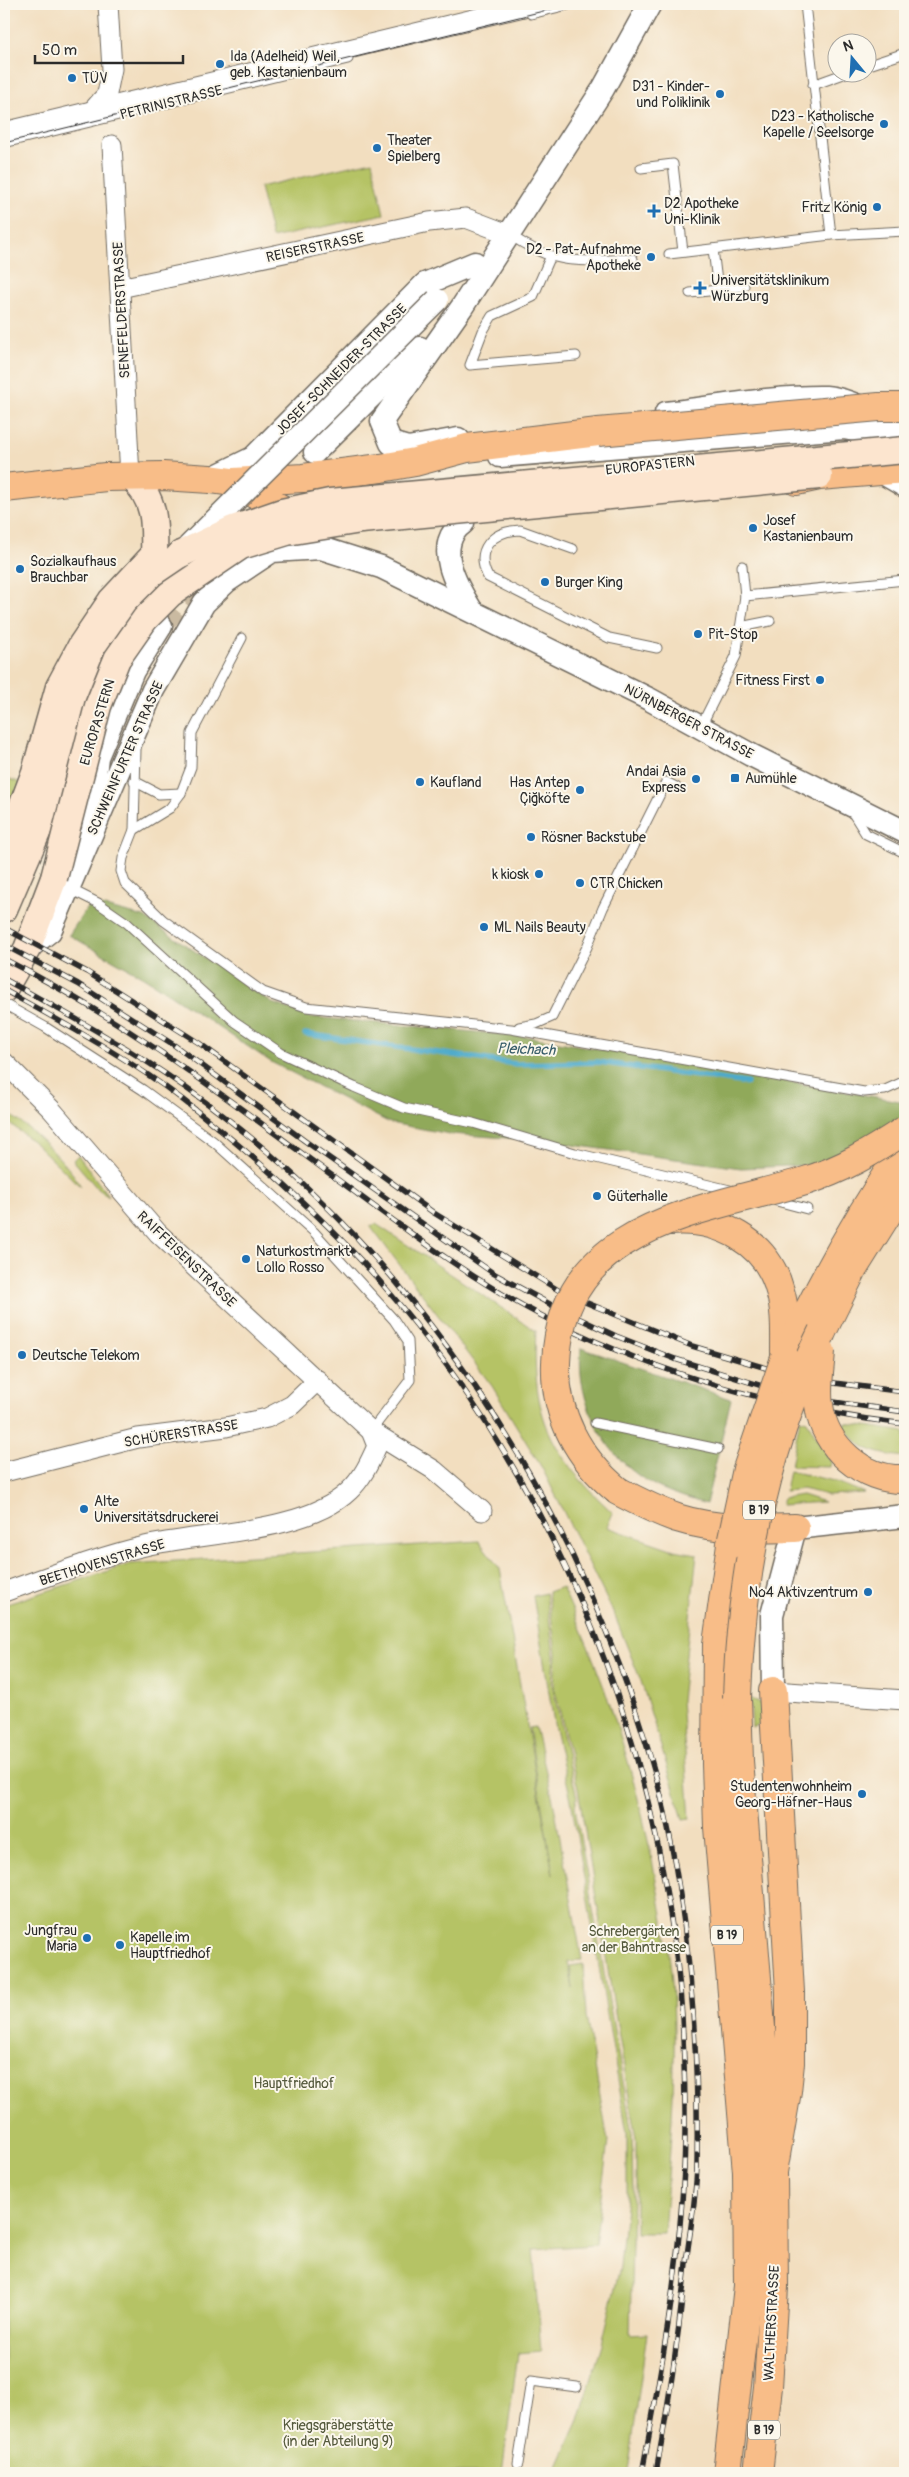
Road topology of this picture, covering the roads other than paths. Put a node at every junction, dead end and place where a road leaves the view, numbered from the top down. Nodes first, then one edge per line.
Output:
1 (108, 4) edge
2 (536, 4) edge
3 (572, 4) edge
4 (650, 4) edge
5 (805, 4) edge
6 (905, 53) edge
7 (876, 63) edge
8 (826, 80) edge
9 (813, 85) junction
10 (93, 110) junction
11 (4, 132) edge
12 (4, 143) edge
13 (112, 144) dead end
14 (641, 168) dead end
15 (905, 231) edge
16 (508, 234) junction
17 (831, 235) junction
18 (713, 249) junction
19 (683, 252) junction
20 (669, 254) dead end
21 (550, 258) junction
22 (633, 259) dead end
23 (475, 263) junction
24 (744, 286) dead end
25 (120, 288) junction
26 (718, 290) junction
27 (690, 293) dead end
28 (438, 300) joint
29 (462, 307) junction
30 (576, 356) dead end
31 (905, 407) edge
32 (905, 433) edge
33 (905, 450) edge
34 (315, 452) dead end
35 (412, 455) junction
36 (893, 470) edge
37 (130, 476) junction
38 (819, 476) junction
39 (221, 480) junction
40 (905, 486) edge
41 (4, 488) edge
42 (396, 494) junction
43 (303, 520) junction
44 (474, 522) junction
45 (306, 548) joint
46 (573, 549) dead end
47 (182, 554) junction
48 (742, 566) dead end
49 (381, 567) junction
50 (905, 580) edge
51 (745, 596) junction
52 (472, 610) junction
53 (770, 621) dead end
54 (161, 626) tunnel mouth
55 (740, 627) junction
56 (242, 638) dead end
57 (657, 648) dead end
58 (137, 726) junction
59 (701, 726) junction
60 (134, 781) junction
61 (676, 787) dead end
62 (181, 792) junction
63 (847, 804) junction
64 (134, 830) junction
65 (905, 832) edge
66 (88, 844) junction
67 (905, 853) edge
68 (16, 855) edge
69 (62, 883) junction
70 (4, 909) edge
71 (4, 989) edge
72 (4, 1004) edge
73 (511, 1029) junction
74 (4, 1062) edge
75 (905, 1081) edge
76 (905, 1130) edge
77 (905, 1147) edge
78 (905, 1186) edge
79 (807, 1208) dead end
80 (654, 1224) junction
81 (822, 1332) junction
82 (785, 1358) junction
83 (318, 1380) junction
84 (595, 1423) dead end
85 (374, 1439) junction
86 (718, 1449) dead end
87 (4, 1472) edge
88 (905, 1479) edge
89 (482, 1511) dead end
90 (905, 1516) edge
91 (795, 1528) junction
92 (4, 1592) edge
93 (773, 1691) junction
94 (727, 1698) junction
95 (905, 1700) edge
96 (760, 2172) junction
97 (576, 2387) dead end
98 (518, 2464) dead end
99 (764, 2468) edge
100 (727, 2473) edge

1 - 10 street
2 - 10 street, PETRINISTRASSE
3 - 12 lane, PETRINISTRASSE
4 - 16 street, JOSEF-SCHNEIDER-STRASSE
5 - 9 lane
6 - 7 lane
8 - 9 lane
9 - 17 lane
10 - 11 street, PETRINISTRASSE
13 - 25 street, SENEFELDERSTRASSE
14 - 19 lane
15 - 17 lane
16 - 21 lane
16 - 23 street, JOSEF-SCHNEIDER-STRASSE
16 - 25 street, REISERSTRASSE
16 - 29 street, JOSEF-SCHNEIDER-STRASSE
17 - 18 lane
18 - 19 lane
18 - 26 lane
19 - 20 lane
21 - 22 lane
21 - 30 lane
23 - 28 street, JOSEF-SCHNEIDER-STRASSE
23 - 39 street, JOSEF-SCHNEIDER-STRASSE
24 - 26 lane
25 - 37 street, SENEFELDERSTRASSE
26 - 27 lane
28 - 47 street, EUROPASTERN, bridge
29 - 34 street
29 - 35 street
31 - 35 main road, EUROPASTERN, bridge
32 - 35 street, EUROPASTERN
33 - 35 street, EUROPASTERN
33 - 42 main road, EUROPASTERN, bridge
33 - 42 street, EUROPASTERN, bridge
35 - 39 main road, EUROPASTERN
36 - 38 main road, EUROPASTERN
36 - 40 street
37 - 39 main road, EUROPASTERN
37 - 41 main road, EUROPASTERN
37 - 68 main road
38 - 44 main road, EUROPASTERN, bridge
38 - 69 main road, EUROPASTERN, bridge
39 - 43 main road, EUROPASTERN
42 - 47 main road, EUROPASTERN, bridge
43 - 44 main road, EUROPASTERN
43 - 49 street, NÜRNBERGER STRASSE
44 - 52 street
45 - 49 street, NÜRNBERGER STRASSE
45 - 58 street, SCHWEINFURTER STRASSE
46 - 57 lane
47 - 68 main road, EUROPASTERN
48 - 51 lane
49 - 52 street, NÜRNBERGER STRASSE
50 - 51 lane
51 - 55 lane
52 - 59 street, NÜRNBERGER STRASSE
53 - 55 lane
54 - 66 street, EUROPASTERN
55 - 59 lane
56 - 62 lane
58 - 60 lane
58 - 66 street, SCHWEINFURTER STRASSE
59 - 63 street, NÜRNBERGER STRASSE
60 - 62 lane
60 - 64 lane
61 - 73 lane
62 - 64 lane
63 - 65 street, NÜRNBERGER STRASSE
63 - 67 lane
64 - 73 lane
66 - 69 street, SCHWEINFURTER STRASSE
68 - 70 main road, EUROPASTERN
69 - 71 main road, EUROPASTERN
69 - 79 lane
72 - 85 lane
73 - 75 lane
74 - 83 street, RAIFFEISENSTRASSE
76 - 80 main road, bridge
77 - 82 main road, B 19
78 - 81 main road, B 19
80 - 82 main road, bridge
80 - 91 main road, bridge
81 - 88 main road, B 19, bridge
81 - 94 main road, B 19, bridge
82 - 94 main road, B 19, bridge
83 - 85 street, RAIFFEISENSTRASSE
83 - 87 street, SCHÜRERSTRASSE
84 - 86 lane
85 - 89 street, RAIFFEISENSTRASSE
85 - 92 street, BEETHOVENSTRASSE
90 - 91 street
91 - 93 street
93 - 95 street
93 - 96 main road
94 - 96 main road, B 19
96 - 99 main road, WALTHERSTRASSE / B 19
96 - 100 main road, WALTHERSTRASSE / B 19
97 - 98 lane

